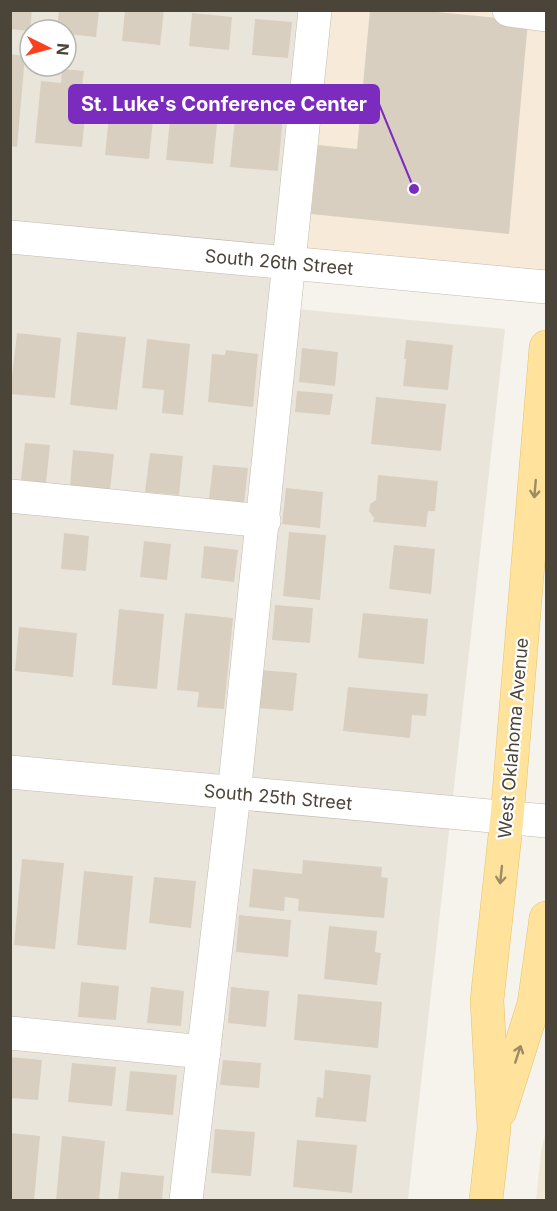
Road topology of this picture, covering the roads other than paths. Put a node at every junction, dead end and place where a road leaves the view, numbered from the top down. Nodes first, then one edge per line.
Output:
1 (315, 10) edge
2 (509, 10) edge
3 (546, 15) edge
4 (10, 237) edge
5 (289, 263) junction
6 (546, 288) edge
7 (546, 347) edge
8 (10, 496) edge
9 (264, 521) junction
10 (10, 772) edge
11 (234, 794) junction
12 (507, 816) junction
13 (546, 821) edge
14 (546, 918) edge
15 (10, 1033) edge
16 (204, 1052) junction
17 (494, 1130) junction
18 (186, 1200) edge
19 (486, 1200) edge

1 - 5 street
2 - 3 street
4 - 5 street, South 26th Street
5 - 6 street, South 26th Street
5 - 9 street
7 -> 12 main road, West Oklahoma Avenue
8 - 9 street
9 - 11 street
10 - 11 street, South 25th Street
11 - 12 street, South 25th Street
11 - 16 street
12 - 13 street, South 25th Street
12 -> 17 main road, West Oklahoma Avenue
17 -> 14 main road, West Oklahoma Avenue
15 - 16 street
16 - 18 street
17 - 19 main road, West Oklahoma Avenue

